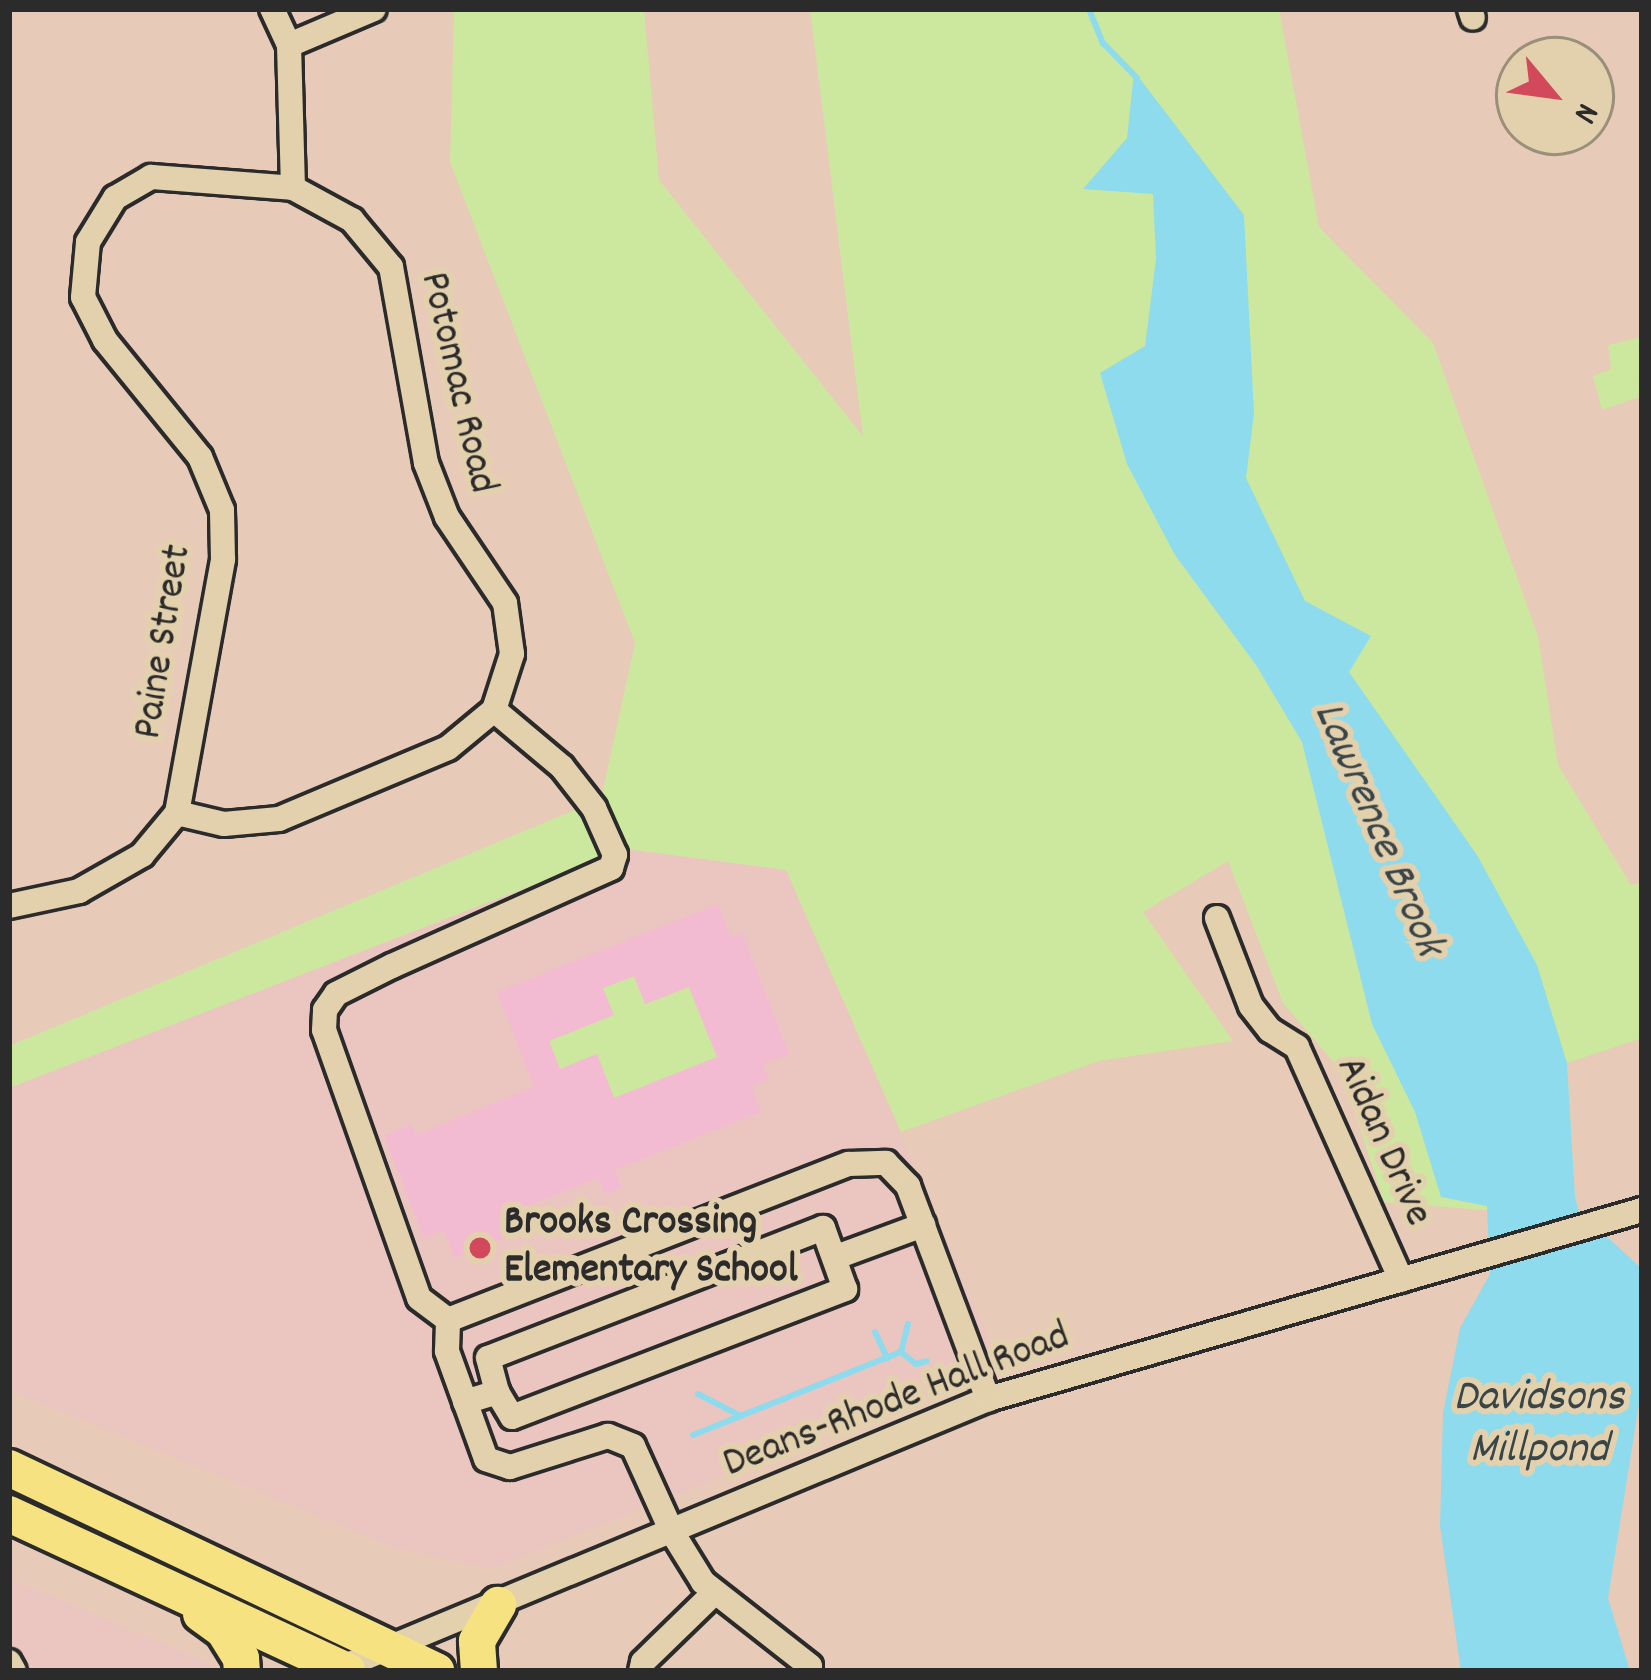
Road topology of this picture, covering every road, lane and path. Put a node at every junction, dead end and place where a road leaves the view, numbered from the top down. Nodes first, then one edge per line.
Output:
1 (272, 9) edge
2 (374, 9) edge
3 (289, 45) junction
4 (293, 188) junction
5 (494, 710) junction
6 (177, 813) junction
7 (9, 906) edge
8 (1217, 918) dead end
9 (1642, 1210) edge
10 (923, 1226) junction
11 (836, 1257) junction
12 (1401, 1280) junction
13 (448, 1320) junction
14 (497, 1391) junction
15 (988, 1400) junction
16 (465, 1402) junction
17 (9, 1468) edge
18 (9, 1514) edge
19 (671, 1532) junction
20 (155, 1580) junction
21 (715, 1592) junction
22 (498, 1605) junction
23 (391, 1647) junction
24 (9, 1662) edge
25 (811, 1669) edge
26 (341, 1670) edge
27 (14, 1671) edge
28 (242, 1671) edge
29 (436, 1671) edge
30 (479, 1671) edge
31 (640, 1671) edge

1 - 3 street
2 - 3 street
3 - 4 street
4 - 5 street, Potomac Road
4 - 6 street, Paine Street
5 - 6 street
5 - 13 street
6 - 7 street
8 - 12 street, Aidan Drive
9 - 12 street, Deans-Rhode Hall Road
10 - 11 street
10 - 13 street
10 - 15 street
11 - 14 street
11 - 14 street
12 - 15 street, Deans-Rhode Hall Road
13 - 16 street
14 - 16 street
15 - 19 street, Deans-Rhode Hall Road
16 - 19 street
17 - 23 highway
18 - 20 highway
19 - 21 street
19 - 22 street, Deans-Rhode Hall Road
20 - 26 highway
20 - 28 highway
21 - 25 street
21 - 31 street
22 - 23 street, Deans-Rhode Hall Road
22 - 30 highway
23 - 26 street, Deans-Rhode Hall Road
23 - 29 highway
24 - 27 street

